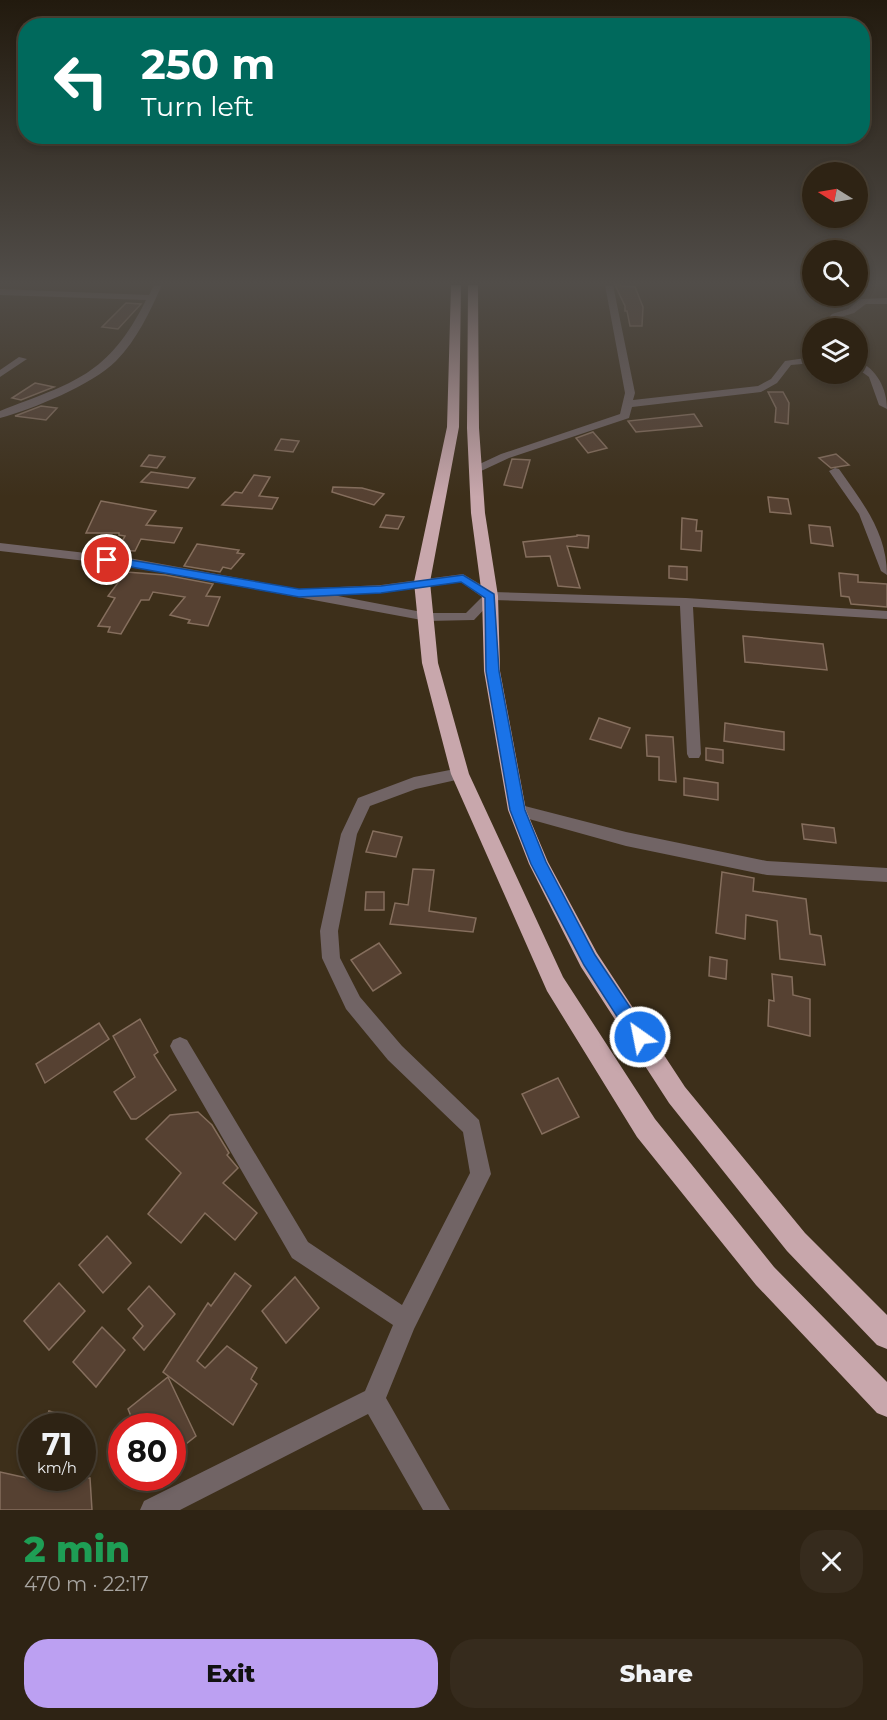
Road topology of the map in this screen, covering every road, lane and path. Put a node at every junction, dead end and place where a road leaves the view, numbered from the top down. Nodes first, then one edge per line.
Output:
1 (115, 355) edge
2 (455, 355) edge
3 (473, 355) edge
4 (623, 355) edge
5 (22, 359) dead end
6 (802, 361) edge
7 (868, 372) edge
8 (0, 374) edge
9 (873, 376) junction
10 (887, 376) edge
11 (628, 404) junction
12 (887, 406) edge
13 (0, 415) edge
14 (475, 470) junction
15 (835, 471) dead end
16 (0, 548) edge
17 (887, 571) edge
18 (422, 582) junction
19 (299, 593) junction
20 (490, 596) junction
21 (686, 602) junction
22 (887, 615) edge
23 (427, 618) junction
24 (694, 754) dead end
25 (460, 774) junction
26 (517, 810) junction
27 (887, 875) edge
28 (180, 1046) dead end
29 (406, 1321) junction
30 (887, 1335) edge
31 (373, 1399) junction
32 (887, 1403) edge
33 (153, 1510) edge
34 (436, 1510) edge

1 - 13 street
2 - 18 highway
3 - 14 highway
4 - 11 street
5 - 8 street
6 - 11 street
7 - 9 street
9 - 10 street
9 - 12 street
11 - 14 street
14 - 20 highway
15 - 17 street
16 - 19 street
18 - 19 street
18 - 20 street
18 - 23 highway
19 - 23 street
20 - 21 street
20 - 23 street
20 - 26 highway
21 - 22 street
21 - 24 street
23 - 25 highway
25 - 29 street
25 - 32 highway
26 - 27 street
26 - 30 highway
28 - 29 street
29 - 31 street
31 - 33 street
31 - 34 street

